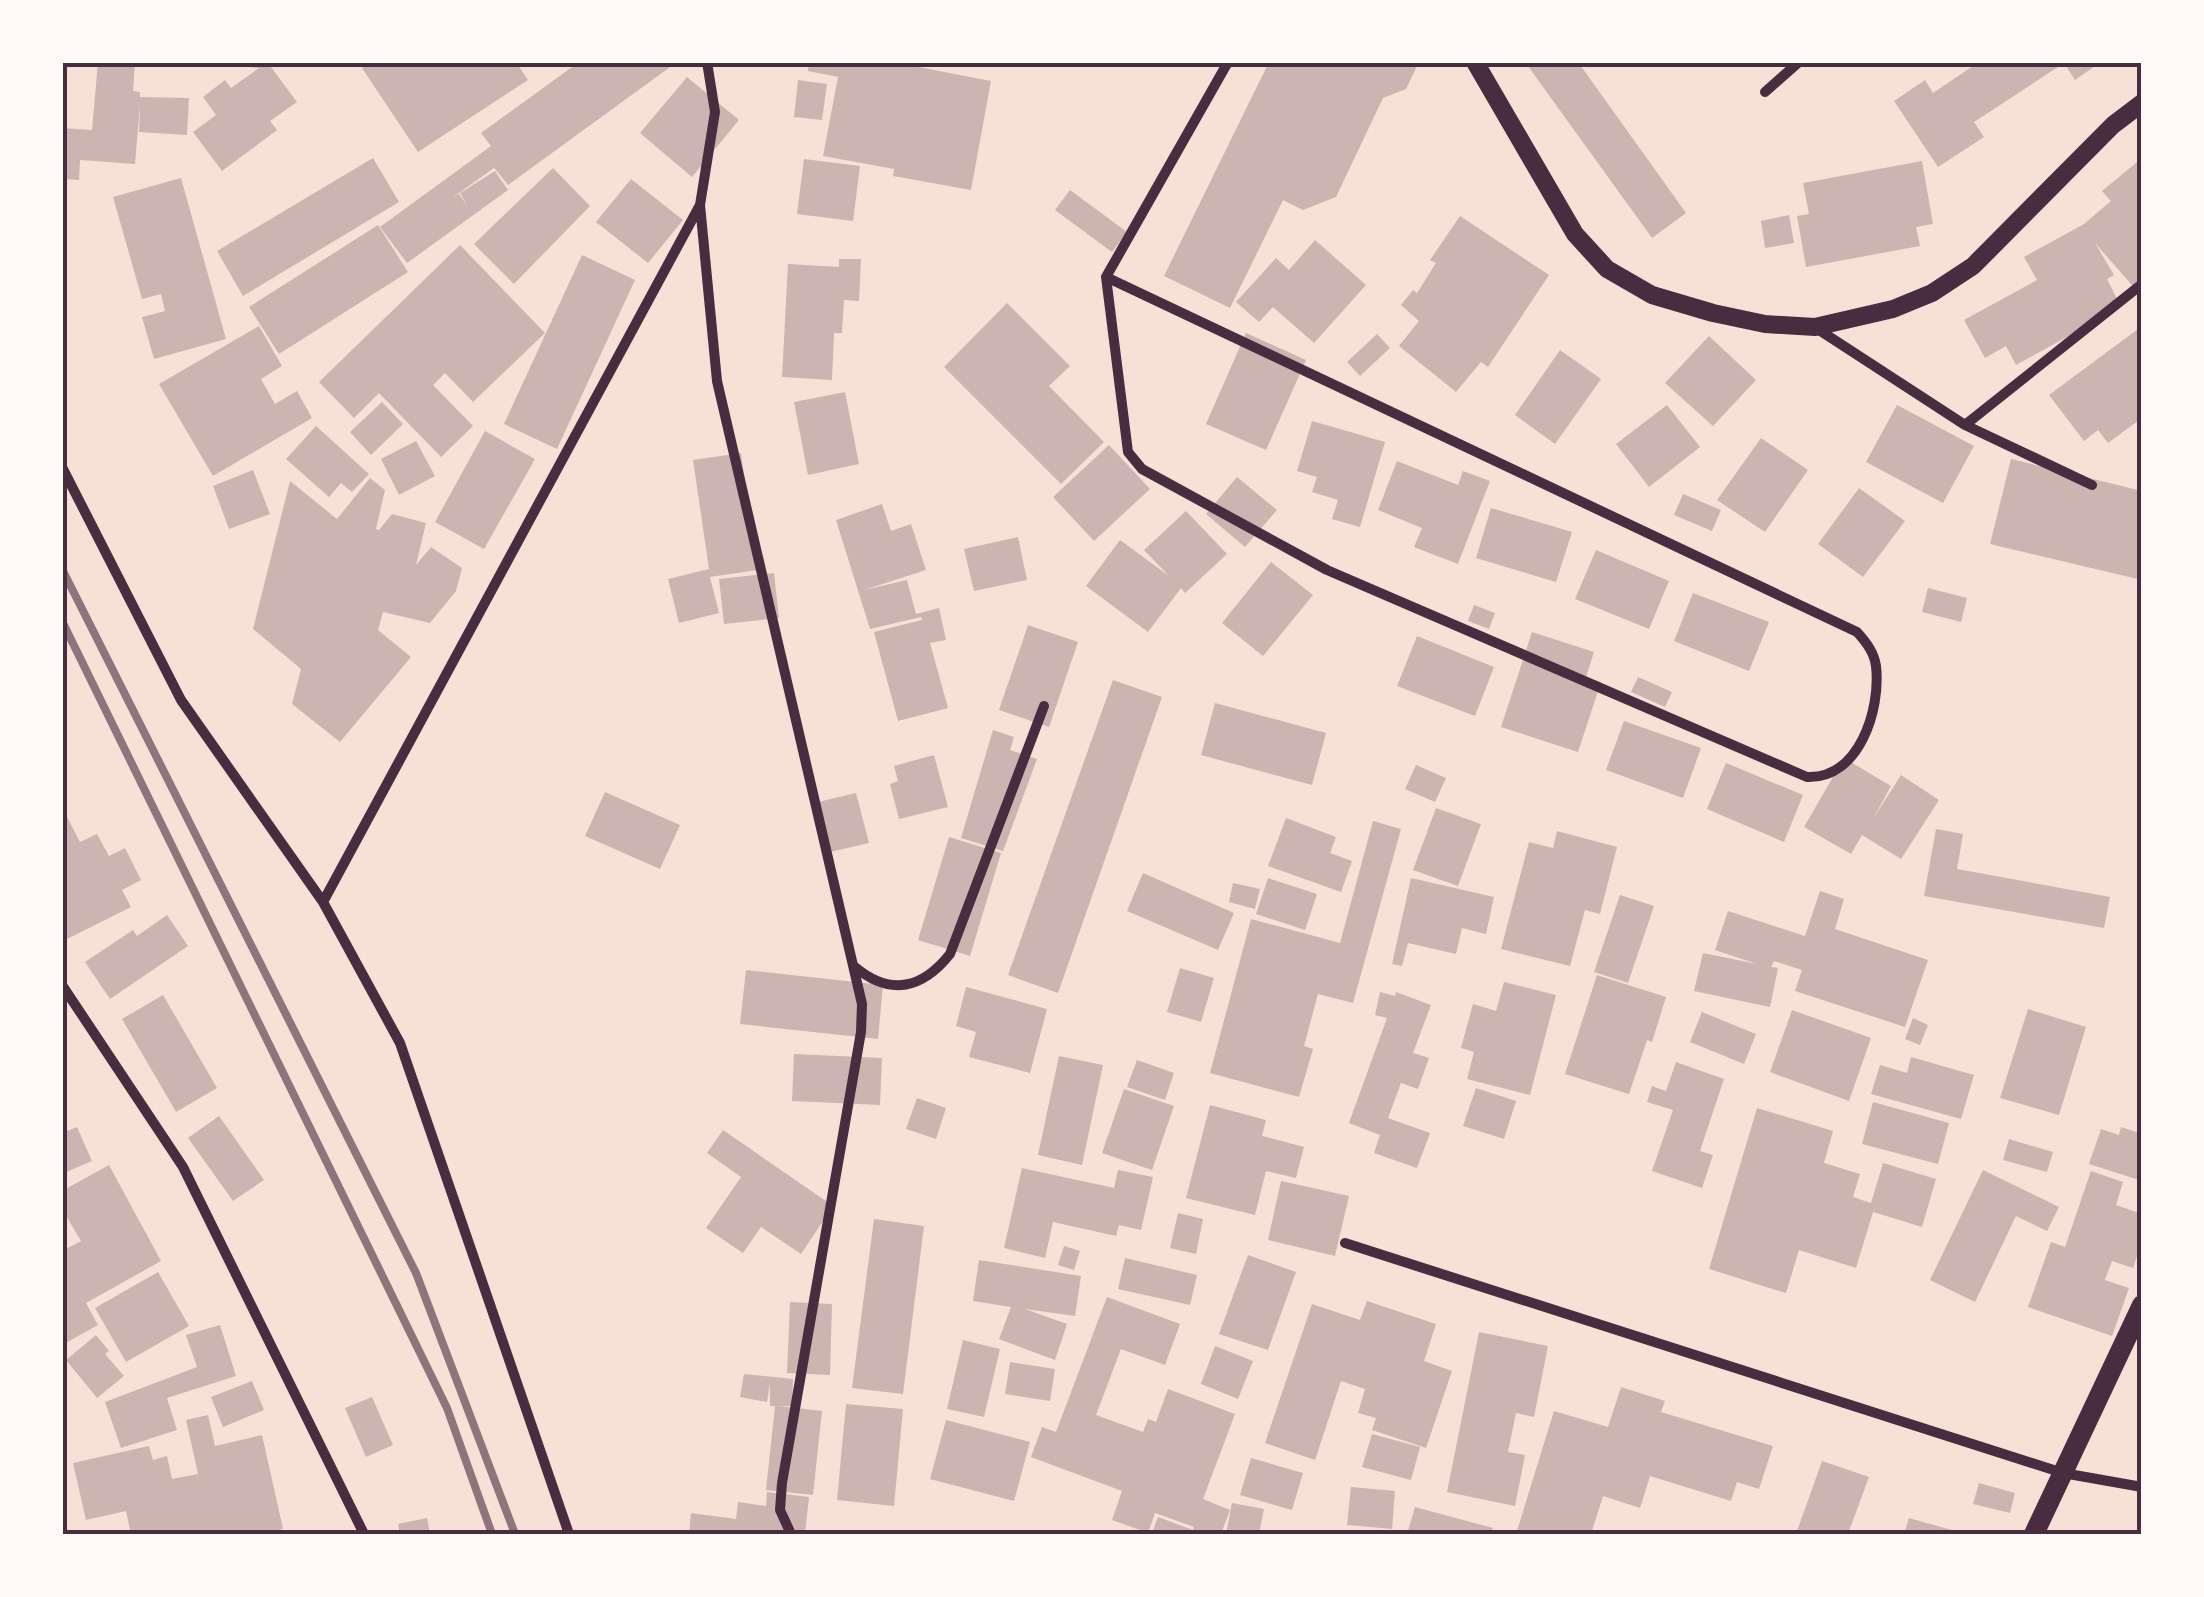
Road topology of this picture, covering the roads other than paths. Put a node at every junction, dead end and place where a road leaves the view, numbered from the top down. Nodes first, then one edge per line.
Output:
1 (706, 62) edge
2 (1228, 62) edge
3 (1474, 62) edge
4 (1799, 62) edge
5 (1765, 92) dead end
6 (2142, 103) edge
7 (700, 205) junction
8 (1106, 277) junction
9 (2142, 284) edge
10 (1815, 327) junction
11 (1965, 424) junction
12 (62, 467) edge
13 (2092, 485) dead end
14 (1044, 706) dead end
15 (323, 902) junction
16 (855, 967) junction
17 (62, 984) edge
18 (1345, 1244) dead end
19 (2142, 1305) edge
20 (2063, 1472) junction
21 (2142, 1488) edge
22 (364, 1534) edge
23 (568, 1534) edge
24 (791, 1534) edge
25 (2034, 1534) edge

1 - 7 street
2 - 8 street
3 - 10 street
4 - 5 street
6 - 10 street
7 - 15 street
7 - 16 street
8 - 8 street
9 - 11 street
10 - 11 street
11 - 13 street
12 - 15 street
14 - 16 street
15 - 23 street
16 - 24 street
17 - 22 street
18 - 20 street
19 - 20 main road
20 - 21 street
20 - 25 main road

